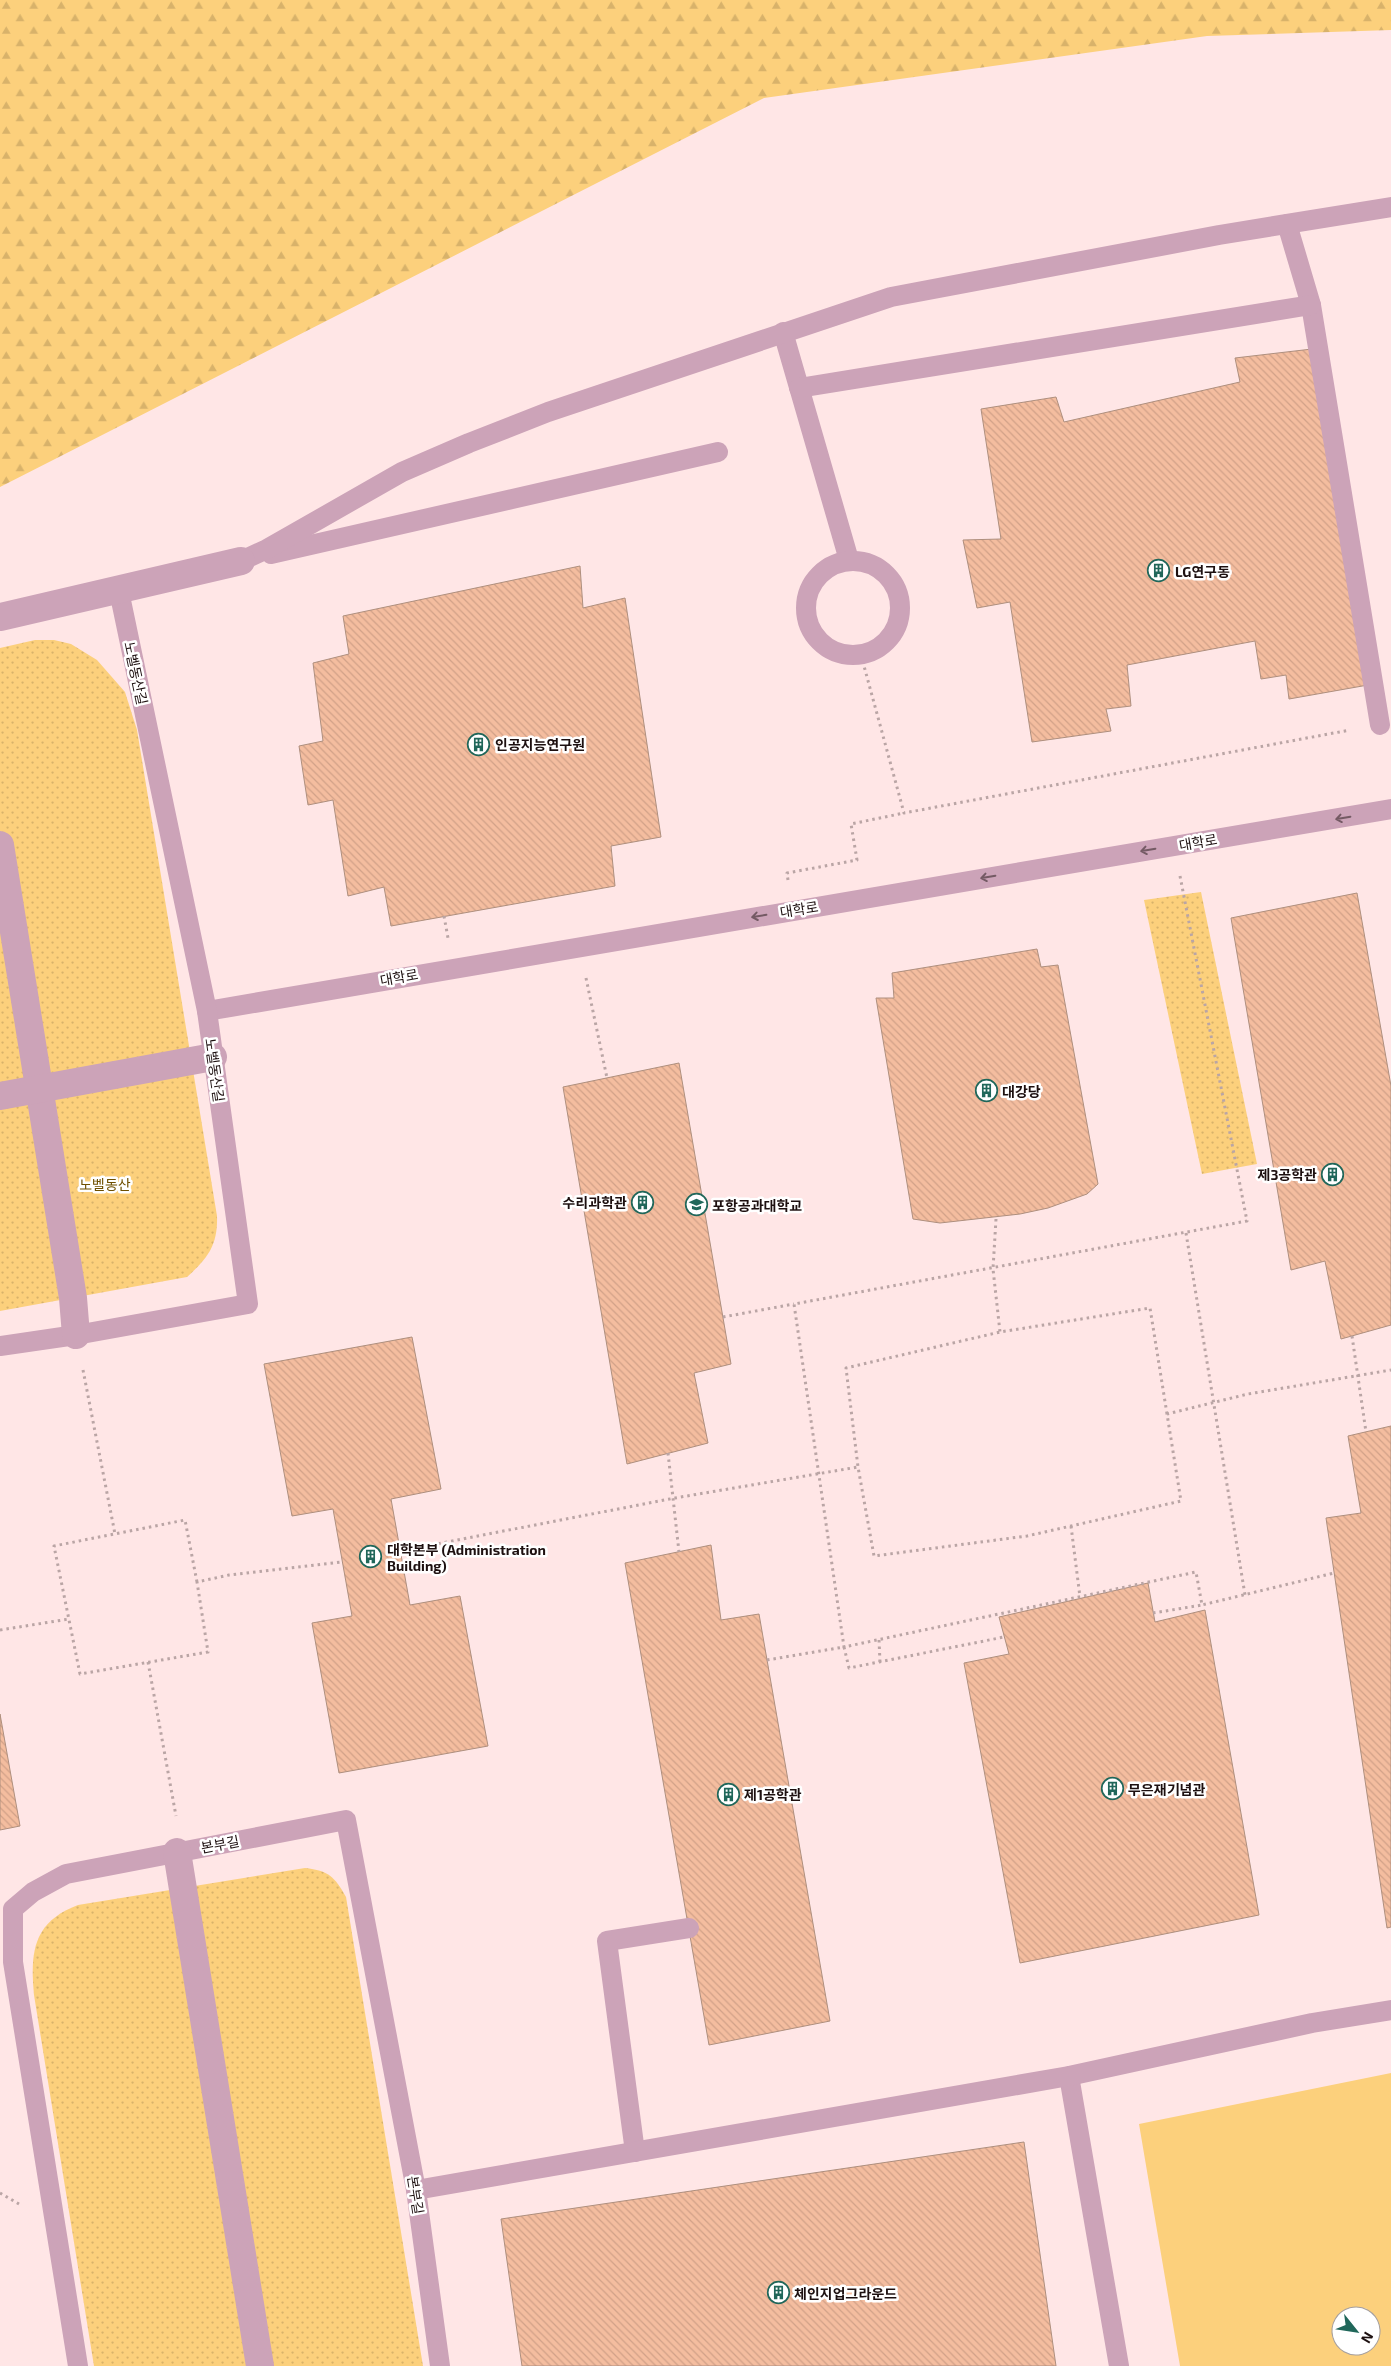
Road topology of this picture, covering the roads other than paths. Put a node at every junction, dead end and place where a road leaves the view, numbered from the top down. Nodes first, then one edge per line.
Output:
1 (1391, 207) edge
2 (1287, 224) junction
3 (1311, 305) junction
4 (783, 332) junction
5 (800, 388) junction
6 (718, 452) dead end
7 (849, 560) junction
8 (241, 561) junction
9 (119, 591) junction
10 (0, 617) edge
11 (1380, 725) road end
12 (1391, 810) edge
13 (0, 845) edge
14 (207, 1011) junction
15 (213, 1057) junction
16 (38, 1089) junction
17 (0, 1096) edge
18 (76, 1335) junction
19 (0, 1346) edge
20 (177, 1852) junction
21 (689, 1928) dead end
22 (1391, 2010) edge
23 (1068, 2076) junction
24 (635, 2152) junction
25 (416, 2190) junction
26 (78, 2366) edge
27 (260, 2366) edge
28 (440, 2366) edge
29 (1119, 2366) edge

1 - 2 lane
2 - 3 lane
2 - 4 lane
3 - 5 lane
3 - 11 lane
4 - 5 lane
4 - 8 lane
5 - 7 lane
6 - 8 lane
7 - 7 lane
8 - 9 street
9 - 10 street
9 - 14 lane, 노벨동산길
12 -> 14 lane, 대학로
13 - 16 street
14 - 15 lane, 노벨동산길
15 - 16 street
15 - 18 lane, 노벨동산길
16 - 17 street
16 - 18 street
18 - 19 lane, 노벨동산길
20 - 25 lane, 본부길
20 - 26 lane, 본부길
20 - 27 street
21 - 24 lane
22 - 23 lane
23 - 24 lane
23 - 29 lane
24 - 25 lane
25 - 28 lane, 본부길

